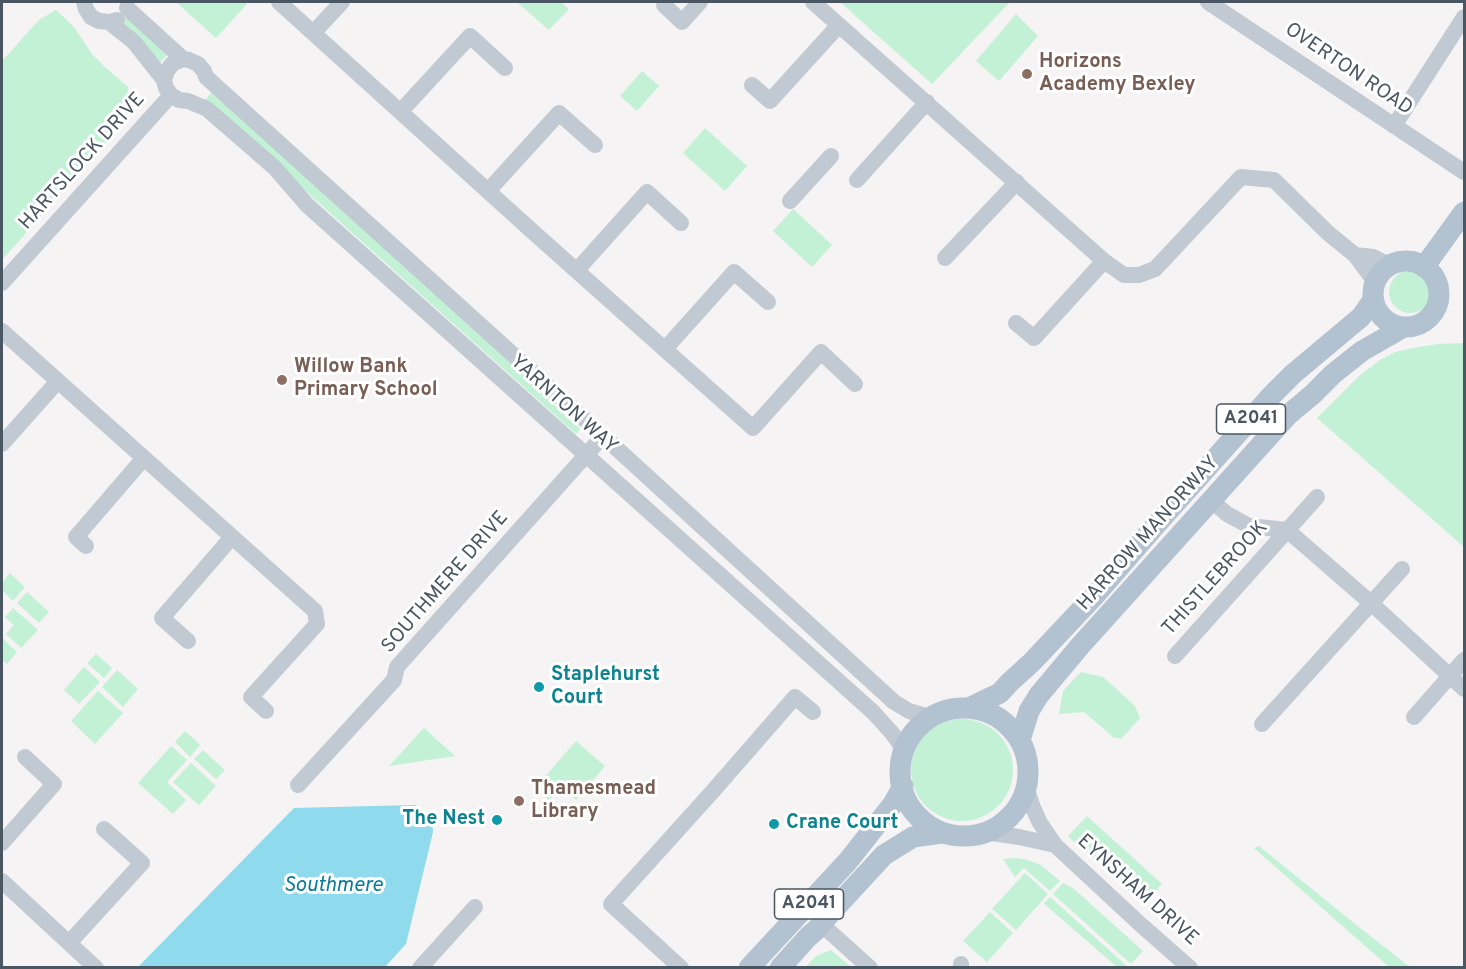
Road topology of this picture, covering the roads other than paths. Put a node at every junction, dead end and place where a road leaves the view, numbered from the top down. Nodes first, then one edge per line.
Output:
1 (84, 2) edge
2 (279, 2) edge
3 (342, 2) edge
4 (700, 2) edge
5 (813, 2) edge
6 (1208, 2) edge
7 (128, 5) edge
8 (664, 5) dead end
9 (1464, 17) edge
10 (109, 22) junction
11 (839, 25) junction
12 (314, 32) junction
13 (183, 59) junction
14 (505, 68) dead end
15 (206, 77) junction
16 (753, 85) dead end
17 (168, 87) junction
18 (188, 101) junction
19 (927, 102) junction
20 (400, 111) junction
21 (1394, 126) junction
22 (595, 145) dead end
23 (831, 156) dead end
24 (1464, 172) edge
25 (857, 180) dead end
26 (1017, 182) junction
27 (488, 191) junction
28 (790, 201) dead end
29 (1464, 212) edge
30 (681, 223) dead end
31 (1355, 255) junction
32 (945, 258) dead end
33 (1104, 261) junction
34 (1389, 265) junction
35 (1424, 267) junction
36 (577, 270) junction
37 (2, 283) edge
38 (1374, 291) junction
39 (768, 302) dead end
40 (1016, 322) dead end
41 (1404, 327) junction
42 (2, 331) edge
43 (664, 349) junction
44 (58, 381) junction
45 (855, 384) dead end
46 (603, 436) junction
47 (2, 444) edge
48 (586, 454) junction
49 (144, 458) junction
50 (1317, 497) dead end
51 (1212, 501) junction
52 (1287, 530) junction
53 (232, 537) junction
54 (86, 546) dead end
55 (1402, 568) dead end
56 (1371, 603) junction
57 (188, 641) dead end
58 (1175, 656) dead end
59 (1464, 660) edge
60 (1450, 676) junction
61 (1464, 689) edge
62 (969, 708) junction
63 (266, 711) dead end
64 (813, 712) dead end
65 (929, 717) junction
66 (1414, 717) dead end
67 (1262, 724) dead end
68 (1020, 740) junction
69 (904, 750) junction
70 (25, 757) dead end
71 (298, 785) dead end
72 (903, 786) junction
73 (1027, 790) junction
74 (104, 829) dead end
75 (985, 832) junction
76 (942, 833) junction
77 (2, 843) edge
78 (1055, 845) junction
79 (2, 881) edge
80 (475, 906) dead end
81 (821, 924) junction
82 (69, 943) junction
83 (96, 968) edge
84 (420, 968) edge
85 (681, 968) edge
86 (749, 968) edge
87 (780, 968) edge
88 (870, 968) edge
89 (1190, 968) edge

1 - 10 street
2 - 12 street
3 - 12 street
4 - 8 street
5 - 11 street
6 - 21 street, OVERTON ROAD
7 - 10 street, YARNTON WAY
7 - 13 street, YARNTON WAY
9 - 21 street
10 - 17 street
11 - 16 street
11 - 19 street
12 - 20 street
13 - 15 street, YARNTON WAY
13 - 17 street
14 - 20 street
15 - 18 street
15 - 46 street, YARNTON WAY
17 - 18 street, YARNTON WAY
17 - 37 street, HARTSLOCK DRIVE
18 - 48 street, YARNTON WAY
19 - 25 street
19 - 26 street
20 - 27 street
21 - 24 street, OVERTON ROAD
22 - 27 street
23 - 28 street
26 - 32 street
26 - 33 street
27 - 36 street
29 - 35 main road
30 - 36 street
31 - 33 street
31 - 34 street
31 - 38 street
33 - 40 street
34 - 35 main road
34 - 38 main road
35 - 41 main road
36 - 43 street
38 - 41 main road
38 - 62 main road, HARROW MANORWAY / A2041
39 - 43 street
41 - 51 main road, HARROW MANORWAY / A2041
42 - 44 street
43 - 45 street
44 - 47 street
44 - 49 street
46 - 48 street, SOUTHMERE DRIVE
46 - 65 street, YARNTON WAY
48 - 69 street, YARNTON WAY
48 - 71 street, SOUTHMERE DRIVE
49 - 53 street
49 - 54 street
50 - 52 street, THISTLEBROOK
51 - 52 street, THISTLEBROOK
51 - 68 main road, HARROW MANORWAY / A2041
52 - 56 street, THISTLEBROOK
52 - 58 street, THISTLEBROOK
53 - 57 street
53 - 63 street
55 - 56 street
56 - 60 street, THISTLEBROOK
56 - 67 street
59 - 60 street
60 - 61 street, THISTLEBROOK
60 - 66 street
62 - 65 main road, A2041
62 - 68 main road, A2041
64 - 85 street
65 - 69 main road
68 - 73 main road, A2041
69 - 72 main road
70 - 77 street
72 - 76 main road
72 - 86 main road, A2041
73 - 75 main road, A2041
73 - 78 street, EYNSHAM DRIVE
74 - 82 street
75 - 76 main road, A2041
75 - 78 street, EYNSHAM DRIVE
76 - 81 main road, A2041
78 - 89 street, EYNSHAM DRIVE
79 - 82 street
80 - 84 street
81 - 87 main road, A2041
81 - 88 street
82 - 83 street

